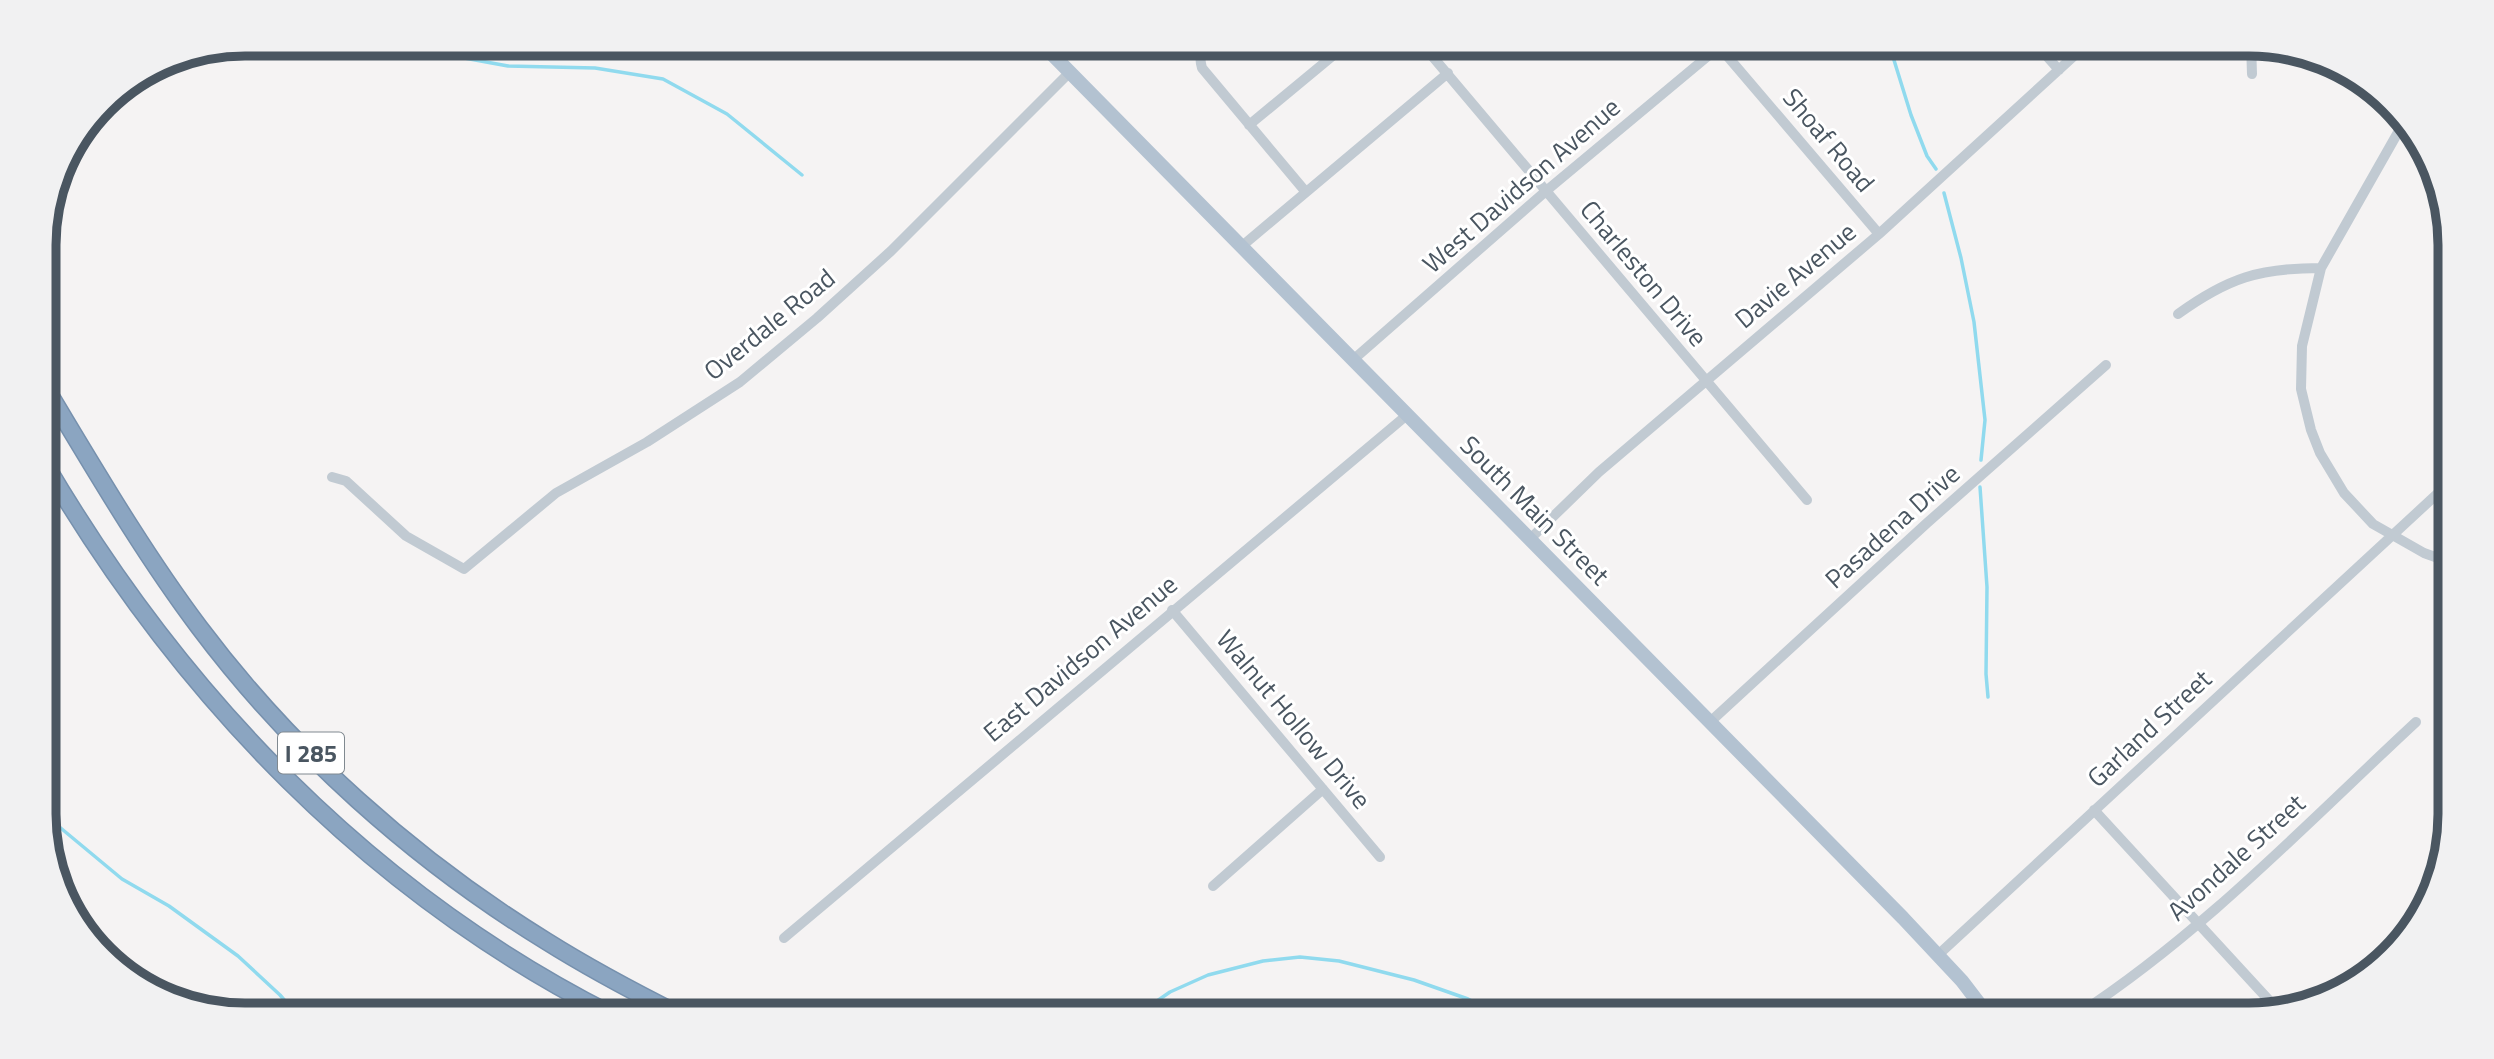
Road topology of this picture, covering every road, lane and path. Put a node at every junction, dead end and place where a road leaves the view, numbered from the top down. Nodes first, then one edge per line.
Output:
1 (1054, 56) edge
2 (1200, 56) edge
3 (1332, 56) edge
4 (1433, 56) edge
5 (1706, 56) edge
6 (1728, 56) edge
7 (2047, 56) edge
8 (2074, 56) edge
9 (2251, 56) edge
10 (2059, 70) junction
11 (1070, 72) junction
12 (1448, 73) junction
13 (2252, 74) dead end
14 (1249, 125) junction
15 (2399, 130) edge
16 (1305, 191) junction
17 (1546, 191) junction
18 (1879, 234) junction
19 (1242, 246) junction
20 (2321, 268) junction
21 (2178, 314) dead end
22 (1354, 359) junction
23 (2106, 365) dead end
24 (1705, 381) junction
25 (56, 405) edge
26 (1407, 415) junction
27 (332, 477) dead end
28 (56, 481) edge
29 (2438, 493) edge
30 (1807, 500) dead end
31 (2391, 535) junction
32 (1530, 539) junction
33 (2438, 558) edge
34 (1172, 610) junction
35 (1710, 722) junction
36 (2416, 722) dead end
37 (1323, 789) junction
38 (2094, 810) junction
39 (1380, 858) dead end
40 (1213, 886) dead end
41 (2200, 924) junction
42 (784, 938) dead end
43 (1938, 955) junction
44 (2270, 1002) edge
45 (589, 1003) edge
46 (657, 1003) edge
47 (1978, 1003) edge
48 (2094, 1003) edge

1 - 11 main road, South Main Street
2 - 14 street
3 - 14 street
4 - 12 street, Charleston Drive
5 - 17 street, West Davidson Avenue
6 - 18 street, Shoaf Road
7 - 10 street
8 - 10 street, Davie Avenue
9 - 13 street
10 - 18 street, Davie Avenue
11 - 19 main road, South Main Street
11 - 27 street, Overdale Road
12 - 16 street
12 - 17 street, Charleston Drive
14 - 16 street
15 - 20 street
16 - 19 street
17 - 22 street, West Davidson Avenue
17 - 24 street, Charleston Drive
18 - 24 street, Davie Avenue
19 - 22 main road, South Main Street
20 - 21 street
20 - 31 street
22 - 26 main road, South Main Street
23 - 35 street, Pasadena Drive
24 - 30 street, Charleston Drive
24 - 32 street, Davie Avenue
25 - 46 highway, I 285
26 - 32 main road, South Main Street
26 - 34 street, East Davidson Avenue
28 - 45 highway, I 285
29 - 31 street, Garland Street
31 - 33 street
31 - 38 street, Garland Street
32 - 35 main road, South Main Street
34 - 37 street, Walnut Hollow Drive
34 - 42 street, East Davidson Avenue
35 - 43 main road, South Main Street
36 - 41 street, Avondale Street
37 - 39 street, Walnut Hollow Drive
37 - 40 street
38 - 41 street
38 - 43 street, Garland Street
41 - 44 street
41 - 48 street, Avondale Street
43 - 47 main road, South Main Street

